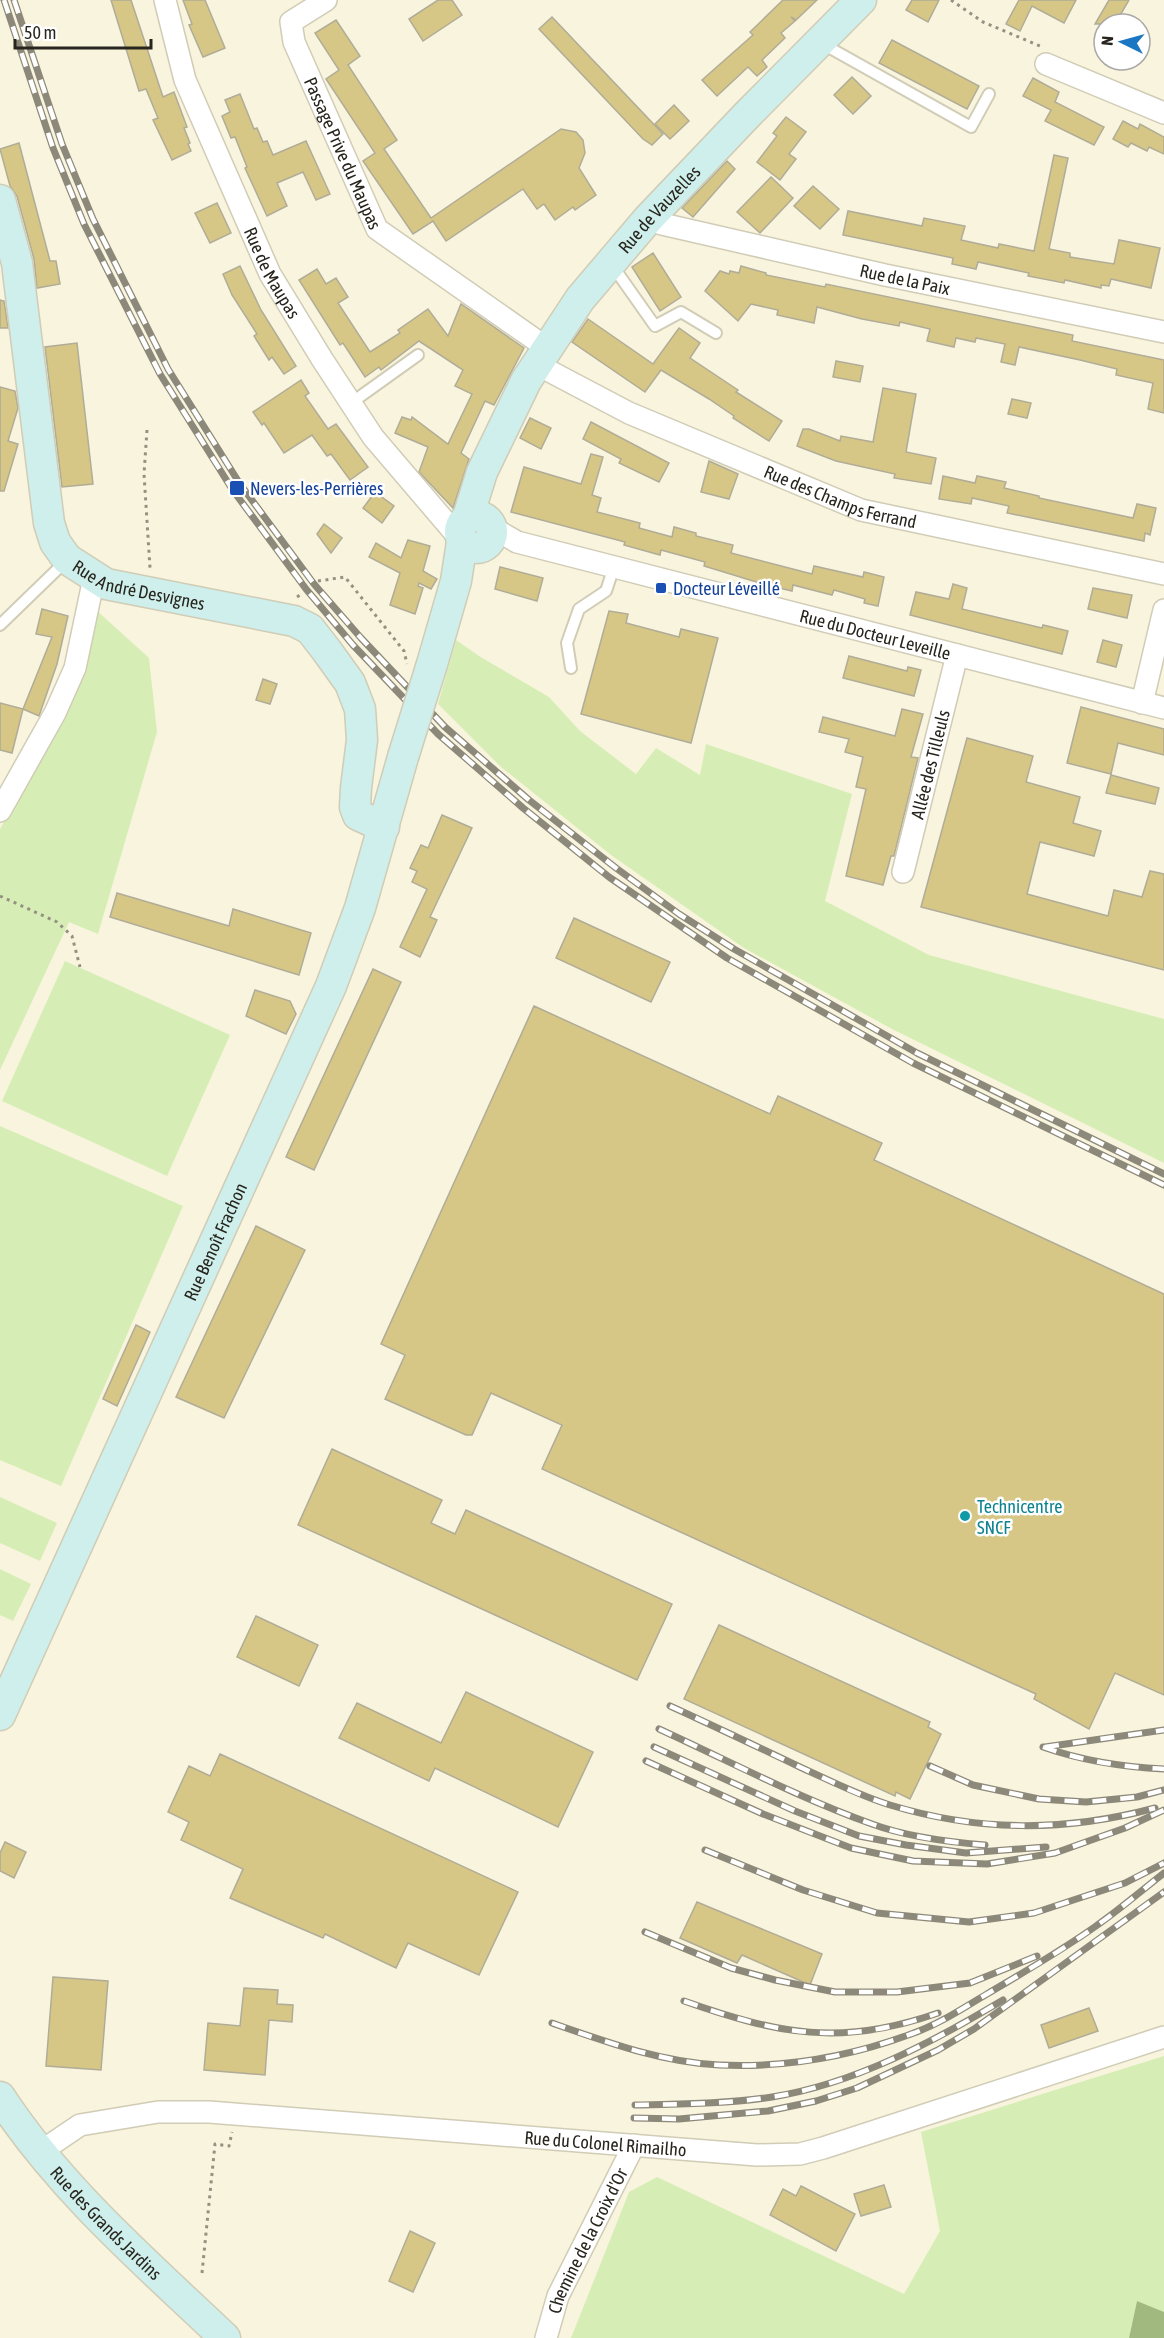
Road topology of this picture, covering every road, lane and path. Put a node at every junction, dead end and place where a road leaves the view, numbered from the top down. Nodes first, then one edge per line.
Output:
1 (165, 0) edge
2 (326, 0) edge
3 (861, 0) edge
4 (951, 0) edge
5 (819, 42) junction
6 (1046, 64) joint
7 (989, 94) dead end
8 (1164, 113) edge
9 (0, 200) edge
10 (648, 219) junction
11 (610, 262) junction
12 (1164, 332) edge
13 (716, 333) dead end
14 (418, 355) dead end
15 (542, 356) junction
16 (351, 403) junction
17 (147, 430) dead end
18 (470, 530) junction
19 (67, 559) junction
20 (614, 567) junction
21 (1164, 574) edge
22 (94, 578) junction
23 (318, 581) dead end
24 (152, 594) junction
25 (1164, 610) edge
26 (0, 625) edge
27 (404, 651) dead end
28 (957, 655) junction
29 (571, 668) dead end
30 (1142, 703) junction
31 (1164, 708) edge
32 (0, 811) edge
33 (384, 827) junction
34 (903, 872) dead end
35 (0, 896) edge
36 (80, 968) dead end
37 (0, 1715) edge
38 (1164, 2037) edge
39 (0, 2097) edge
40 (234, 2114) junction
41 (634, 2145) junction
42 (40, 2152) junction
43 (202, 2273) dead end
44 (225, 2338) edge
45 (546, 2338) edge

1 - 16 street, Rue de Maupas
2 - 15 street, Passage Prive du Maupas
3 - 5 main road, Rue de Vauzelles
4 - 6 path
5 - 7 lane
5 - 10 main road, Rue de Vauzelles
6 - 8 street
9 - 19 main road, Rue André Desvignes
10 - 11 main road, Rue de Vauzelles
10 - 12 street, Rue de la Paix
11 - 13 lane
11 - 15 main road, Rue de Vauzelles
14 - 16 lane
15 - 18 main road, Rue de Vauzelles
15 - 21 street, Rue des Champs Ferrand
16 - 18 street, Rue de Maupas
17 - 24 path
18 - 20 street, Rue du Docteur Leveille
18 - 33 main road, Rue Benoît Frachon, bridge
19 - 22 main road, Rue André Desvignes
19 - 26 lane
20 - 28 street, Rue du Docteur Leveille
20 - 29 lane
22 - 24 main road, Rue André Desvignes
22 - 32 street
23 - 27 path
24 - 33 main road, Rue André Desvignes
25 - 30 street
28 - 30 street, Rue du Docteur Leveille
28 - 34 street, Allée des Tilleuls
30 - 31 street, Rue du Docteur Leveille
33 - 37 main road, Rue Benoît Frachon
35 - 36 path
38 - 41 street, Rue du Colonel Rimailho
39 - 42 main road, Rue des Grands Jardins
40 - 41 street, Rue du Colonel Rimailho
40 - 42 street, Rue du Colonel Rimailho
40 - 43 path
41 - 45 street, Chemine de la Croix d'Or
42 - 44 main road, Rue des Grands Jardins

